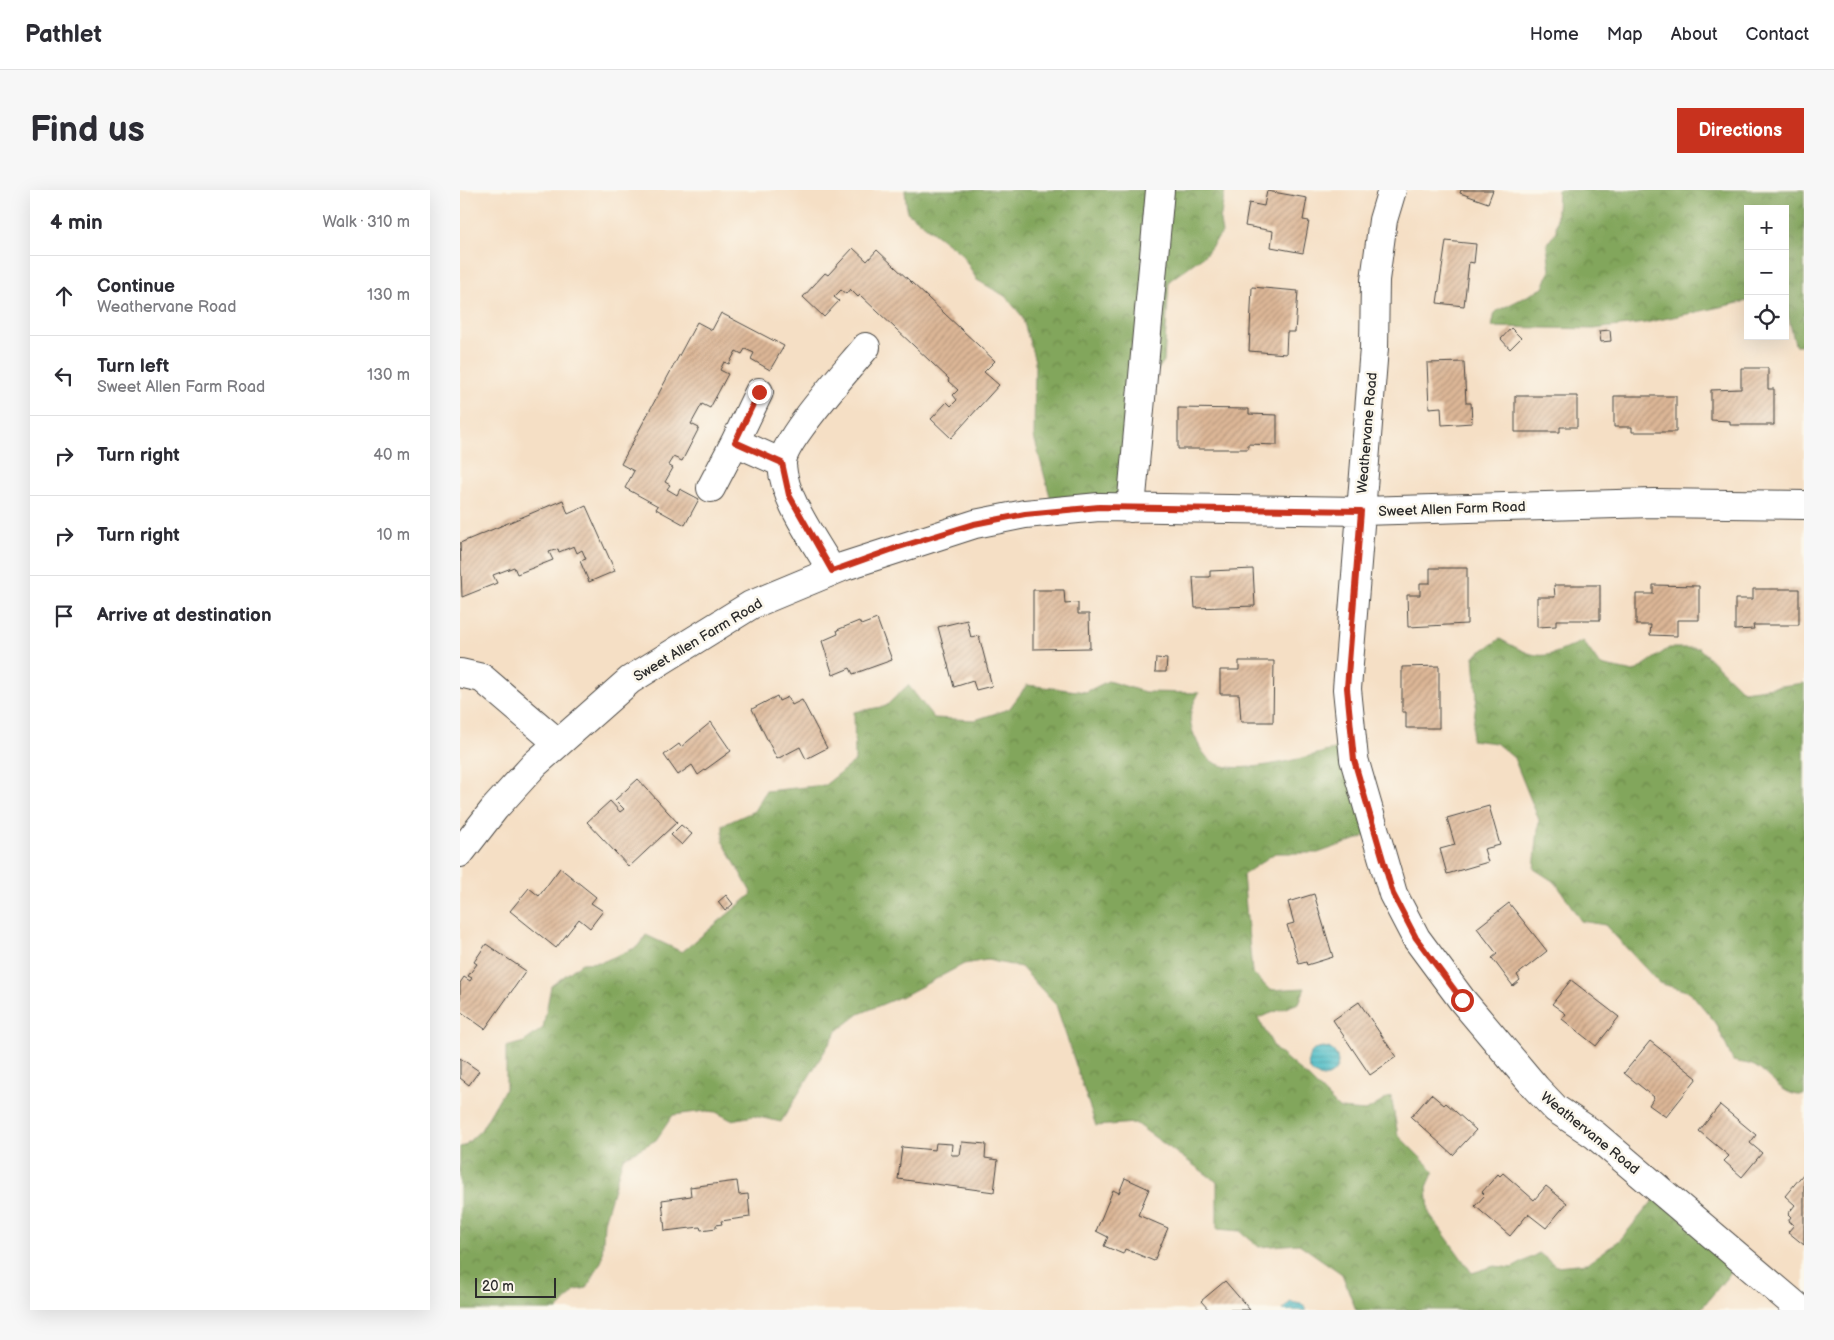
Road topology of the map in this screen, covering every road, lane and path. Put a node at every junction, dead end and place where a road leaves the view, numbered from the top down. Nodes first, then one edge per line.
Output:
1 (1160, 190) edge
2 (1392, 190) edge
3 (866, 347) dead end
4 (759, 392) dead end
5 (735, 442) junction
6 (782, 463) junction
7 (710, 488) dead end
8 (1804, 505) edge
9 (1131, 508) junction
10 (1361, 511) junction
11 (832, 571) junction
12 (460, 673) edge
13 (558, 743) junction
14 (460, 853) edge
15 (1801, 1310) edge

1 - 9 street
2 - 10 street, Weathervane Road
3 - 6 street
4 - 5 street
5 - 6 street
5 - 7 street
6 - 11 street
8 - 10 street, Sweet Allen Farm Road
9 - 10 street, Sweet Allen Farm Road
9 - 11 street, Sweet Allen Farm Road
10 - 15 street, Weathervane Road
11 - 13 street, Sweet Allen Farm Road
12 - 13 street
13 - 14 street, Sweet Allen Farm Road

